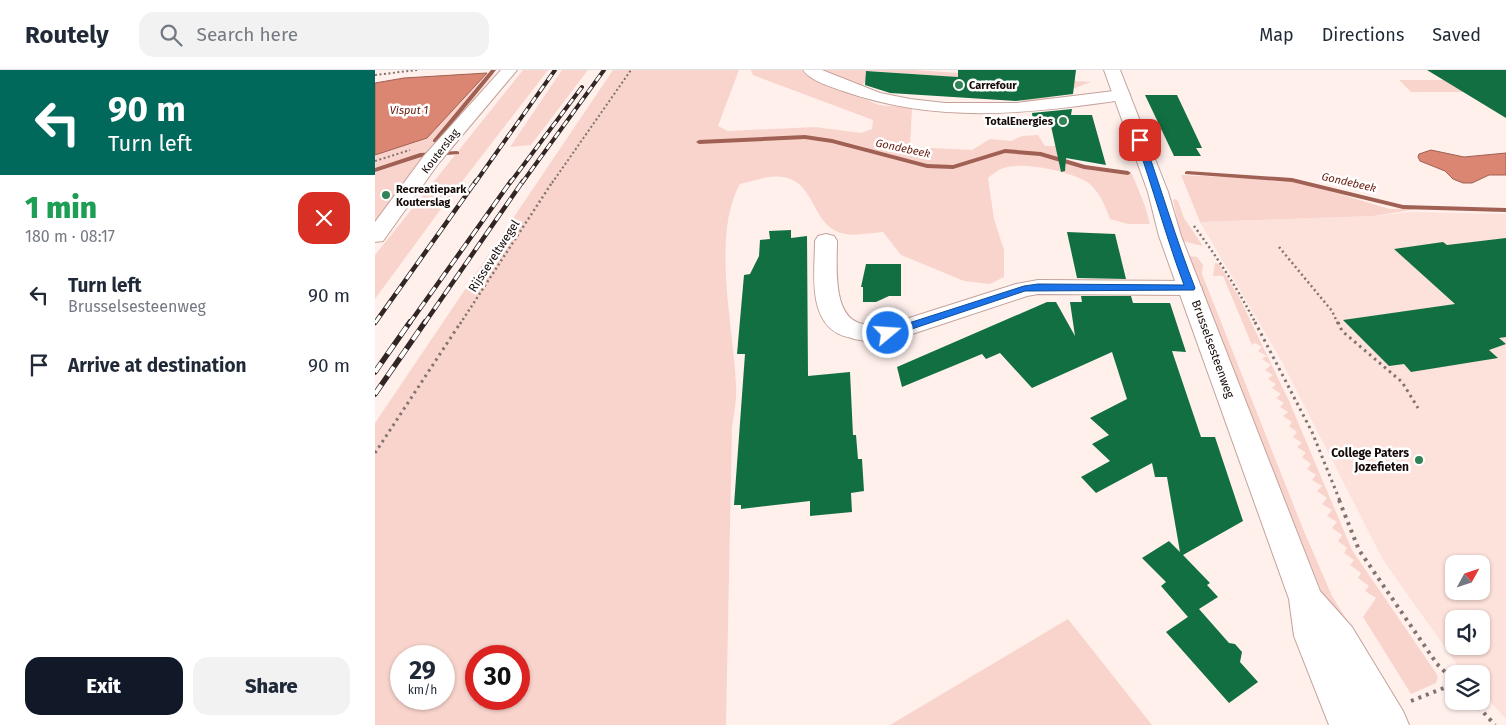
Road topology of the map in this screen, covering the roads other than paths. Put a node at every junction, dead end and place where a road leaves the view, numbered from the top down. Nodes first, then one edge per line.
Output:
1 (509, 70) edge
2 (811, 70) edge
3 (1118, 85) edge
4 (375, 236) edge
5 (826, 241) dead end
6 (1190, 288) junction
7 (1306, 600) junction
8 (1349, 725) edge
9 (1389, 725) edge

1 - 4 main road, Kouterslag
2 - 3 main road
3 - 6 main road, Brusselsesteenweg
5 - 6 main road
6 - 7 main road, Brusselsesteenweg
7 - 8 main road, Brusselsesteenweg
7 - 9 main road, Brusselsesteenweg

